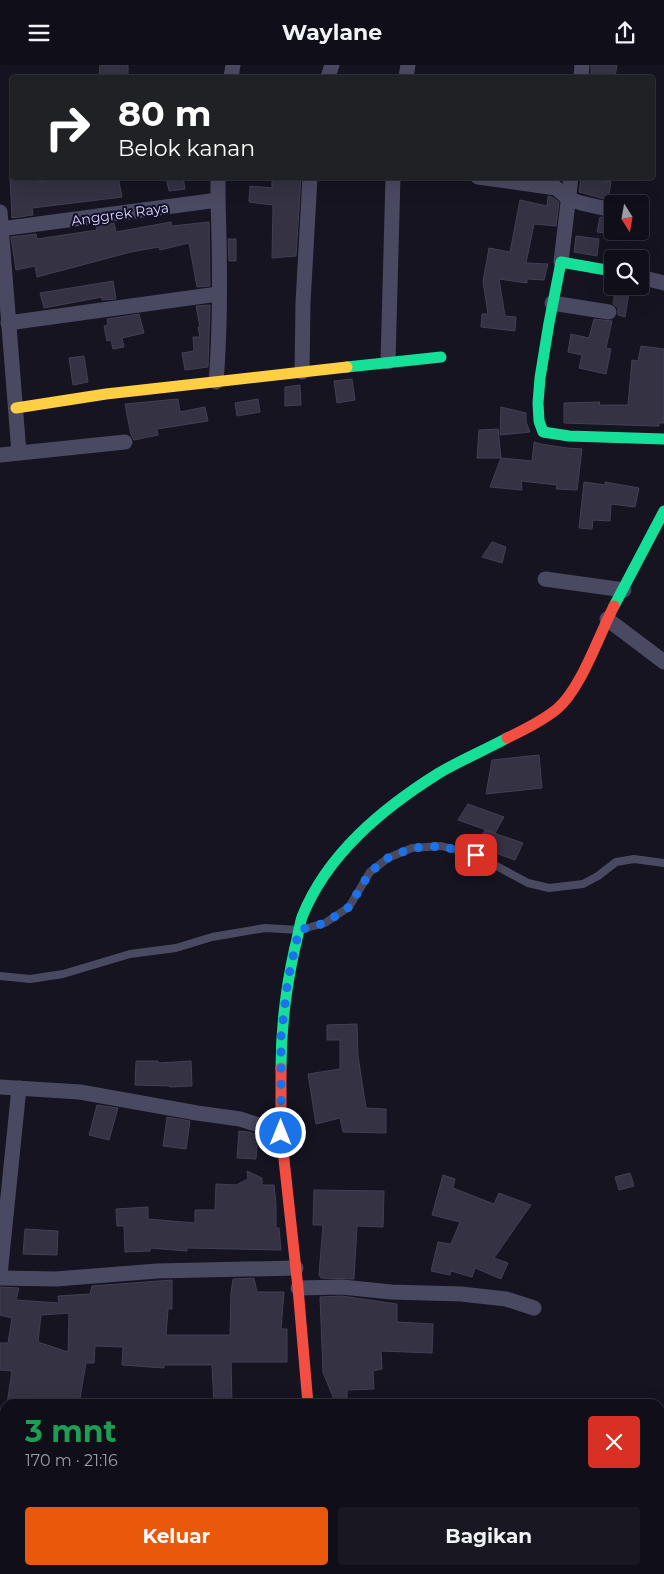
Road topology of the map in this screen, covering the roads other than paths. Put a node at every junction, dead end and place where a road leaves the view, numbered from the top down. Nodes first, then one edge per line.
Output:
1 (218, 180) edge
2 (310, 180) edge
3 (393, 180) edge
4 (499, 180) edge
5 (571, 180) edge
6 (569, 199) junction
7 (218, 200) junction
8 (604, 208) edge
9 (0, 213) edge
10 (1, 229) edge
11 (561, 262) junction
12 (604, 270) edge
13 (649, 279) edge
14 (664, 283) edge
15 (218, 294) junction
16 (552, 303) junction
17 (610, 312) dead end
18 (8, 323) junction
19 (441, 357) dead end
20 (388, 362) junction
21 (302, 372) junction
22 (216, 382) junction
23 (16, 408) junction
24 (664, 439) edge
25 (124, 442) dead end
26 (19, 453) junction
27 (0, 455) edge
28 (664, 511) edge
29 (545, 579) dead end
30 (624, 590) junction
31 (607, 619) junction
32 (664, 662) edge
33 (664, 863) edge
34 (299, 930) junction
35 (0, 976) edge
36 (0, 1087) edge
37 (19, 1088) junction
38 (281, 1133) junction
39 (296, 1268) junction
40 (0, 1276) edge
41 (298, 1288) junction
42 (534, 1308) dead end
43 (308, 1399) edge

1 - 7 street
2 - 21 street
3 - 20 street
4 - 6 street
5 - 6 street
6 - 8 street
6 - 11 street
7 - 10 street, Anggrek Raya
7 - 15 street
9 - 10 street
10 - 18 street
11 - 12 street
11 - 16 street
13 - 14 street
15 - 18 street
15 - 22 street
16 - 17 street
16 - 24 street
18 - 23 street
19 - 20 street
20 - 21 street
21 - 22 street
22 - 23 street
23 - 26 street
25 - 26 street
26 - 27 street
28 - 30 street
29 - 30 street
30 - 31 street
31 - 32 street
31 - 34 street
33 - 34 lane
34 - 35 lane
34 - 38 street
36 - 37 street
37 - 38 street
37 - 40 street
38 - 39 street
39 - 40 street
39 - 41 street
41 - 42 street
41 - 43 street

